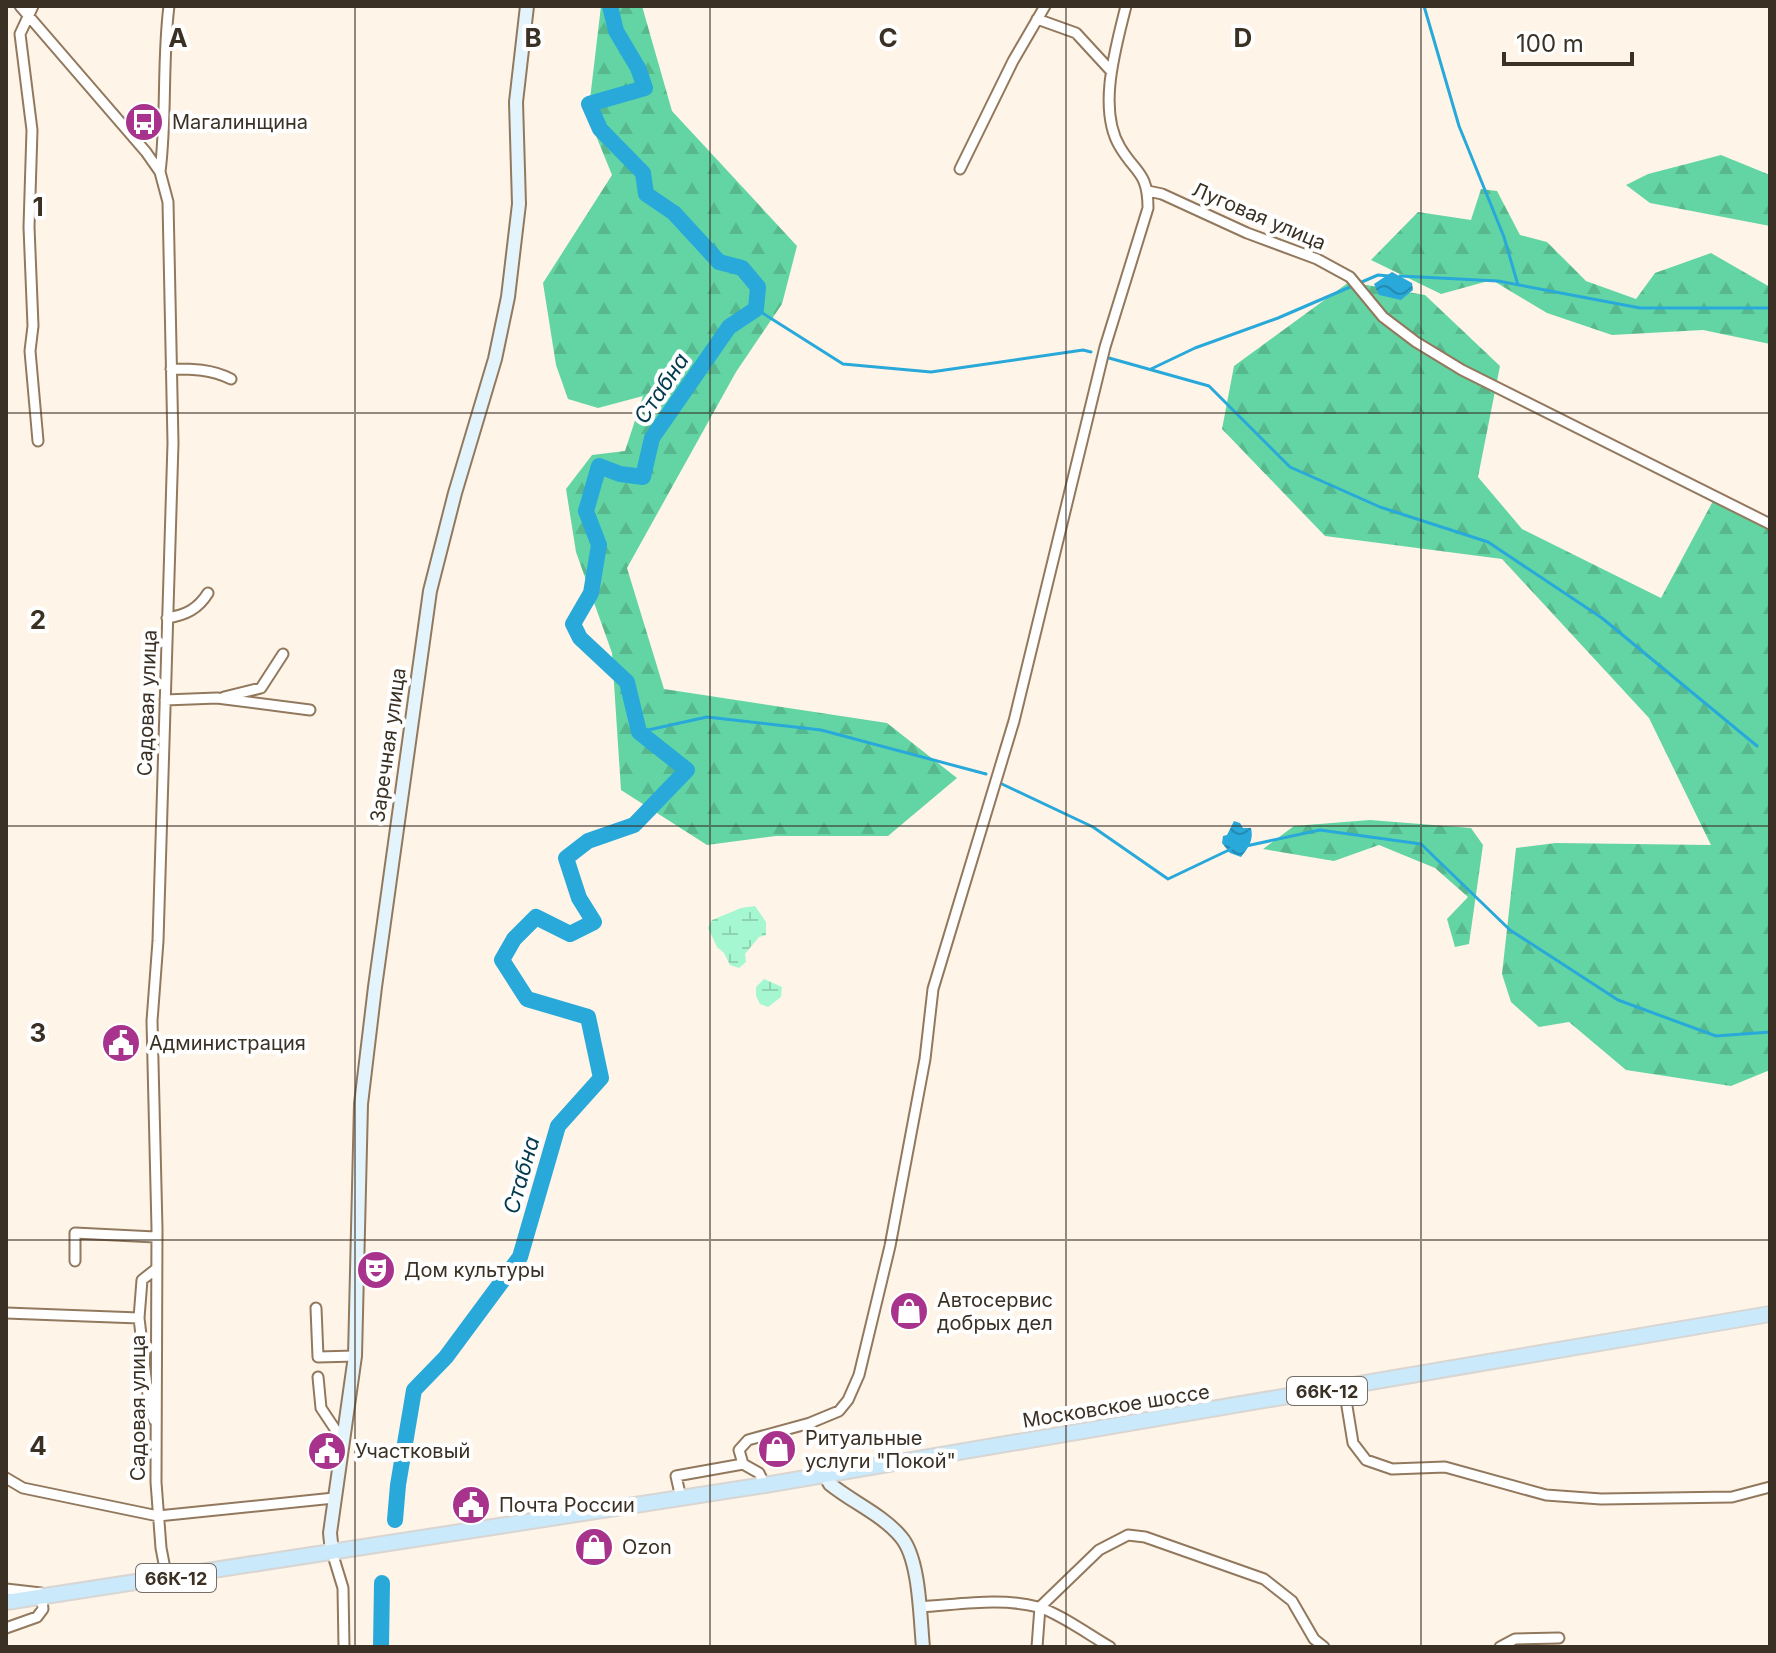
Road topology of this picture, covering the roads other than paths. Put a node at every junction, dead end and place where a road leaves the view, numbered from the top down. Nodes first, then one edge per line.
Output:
1 (20, 6) edge
2 (169, 6) edge
3 (527, 6) edge
4 (1045, 6) edge
5 (1126, 6) edge
6 (31, 11) edge
7 (1037, 19) junction
8 (1111, 71) junction
9 (960, 169) dead end
10 (160, 172) junction
11 (1148, 191) junction
12 (171, 369) junction
13 (231, 379) dead end
14 (38, 441) dead end
15 (1770, 524) edge
16 (208, 593) dead end
17 (167, 618) junction
18 (283, 654) dead end
19 (217, 698) junction
20 (165, 700) junction
21 (310, 710) dead end
22 (155, 1237) junction
23 (75, 1261) dead end
24 (156, 1269) junction
25 (316, 1308) dead end
26 (6, 1313) edge
27 (1770, 1314) edge
28 (139, 1318) junction
29 (355, 1356) junction
30 (318, 1377) dead end
31 (1344, 1388) junction
32 (156, 1423) junction
33 (343, 1441) junction
34 (743, 1464) junction
35 (825, 1475) junction
36 (6, 1478) edge
37 (765, 1485) junction
38 (1770, 1487) edge
39 (334, 1498) junction
40 (681, 1498) junction
41 (158, 1516) junction
42 (339, 1551) junction
43 (167, 1579) junction
44 (6, 1589) edge
45 (42, 1597) junction
46 (6, 1602) edge
47 (919, 1607) junction
48 (1040, 1607) junction
49 (6, 1628) edge
50 (1559, 1638) dead end
51 (344, 1647) edge
52 (923, 1647) edge
53 (1037, 1647) edge
54 (1110, 1647) edge
55 (1324, 1647) edge
56 (1500, 1647) edge

1 - 6 street, Садовая улица
2 - 10 street, Садовая улица
3 - 29 street, Заречная улица
4 - 7 street
5 - 8 street
6 - 10 street, Садовая улица
6 - 14 street
7 - 8 street
7 - 9 street
8 - 11 street
10 - 12 street, Садовая улица
11 - 15 street, Луговая улица
11 - 34 street
12 - 13 street
12 - 17 street, Садовая улица
16 - 17 street
17 - 20 street, Садовая улица
18 - 19 street
19 - 20 street
19 - 21 street
20 - 22 street, Садовая улица
22 - 23 street
22 - 24 street, Садовая улица
24 - 28 street
24 - 32 street, Садовая улица
25 - 29 street
26 - 28 street, Садовая улица
27 - 31 main road, Московское шоссе / 66К-12
28 - 32 street
29 - 33 street, Заречная улица
30 - 33 street
31 - 35 main road, Московское шоссе / 66К-12
31 - 38 street
32 - 41 street, Садовая улица
33 - 39 street, Заречная улица
34 - 37 street
34 - 40 street
35 - 37 main road, Московское шоссе / 66К-12
35 - 47 street
36 - 41 street
37 - 40 main road, Московское шоссе / 66К-12
39 - 41 street
39 - 42 street, Заречная улица
40 - 42 main road, Московское шоссе / 66К-12
41 - 43 street, Садовая улица
42 - 43 main road, 66К-12
42 - 51 street
43 - 45 main road, 66К-12
44 - 45 street
45 - 46 main road, 66К-12
45 - 49 street
47 - 48 street
47 - 52 street
48 - 53 street
48 - 54 street
48 - 55 street
50 - 56 street

